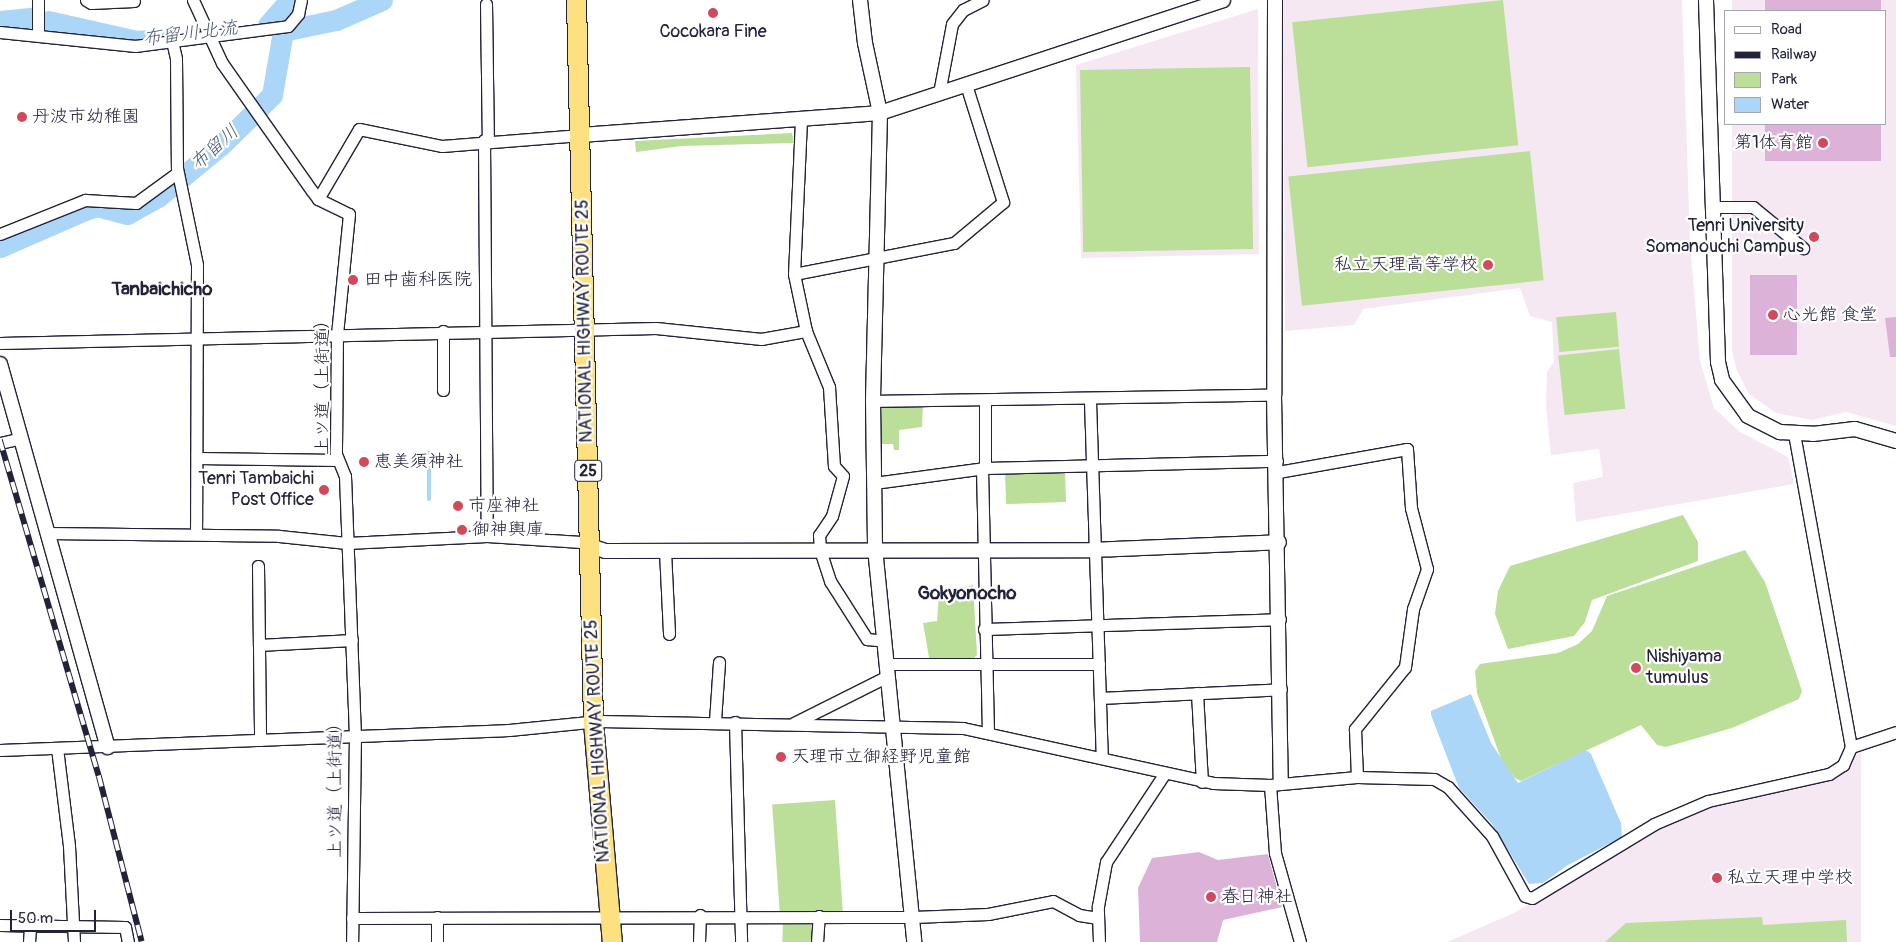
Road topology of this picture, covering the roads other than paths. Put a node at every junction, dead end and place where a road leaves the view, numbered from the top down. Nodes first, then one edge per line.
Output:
1 (38, 0) edge
2 (86, 0) edge
3 (193, 0) edge
4 (301, 0) edge
5 (576, 0) edge
6 (860, 0) edge
7 (983, 0) edge
8 (1223, 0) edge
9 (1275, 0) edge
10 (1706, 0) edge
11 (134, 1) edge
12 (486, 4) dead end
13 (0, 32) edge
14 (38, 34) junction
15 (207, 36) junction
16 (172, 41) junction
17 (966, 85) junction
18 (939, 94) junction
19 (880, 113) junction
20 (801, 120) junction
21 (580, 134) junction
22 (486, 140) junction
23 (178, 178) junction
24 (318, 199) junction
25 (1713, 208) junction
26 (0, 234) edge
27 (1802, 248) dead end
28 (878, 258) junction
29 (794, 274) junction
30 (486, 330) junction
31 (443, 331) junction
32 (584, 331) junction
33 (806, 331) junction
34 (337, 334) junction
35 (199, 339) junction
36 (0, 344) edge
37 (0, 364) edge
38 (443, 390) dead end
39 (1274, 395) junction
40 (985, 401) junction
41 (1090, 401) junction
42 (873, 402) junction
43 (1794, 434) junction
44 (21, 438) junction
45 (1896, 441) edge
46 (0, 443) edge
47 (197, 458) junction
48 (338, 460) junction
49 (1090, 466) junction
50 (1278, 467) junction
51 (983, 468) junction
52 (874, 483) junction
53 (47, 533) junction
54 (196, 534) junction
55 (487, 536) junction
56 (1279, 542) junction
57 (347, 543) junction
58 (590, 546) junction
59 (875, 548) junction
60 (982, 549) junction
61 (820, 550) junction
62 (1092, 550) junction
63 (665, 551) junction
64 (258, 566) dead end
65 (1280, 620) junction
66 (1098, 628) junction
67 (984, 629) junction
68 (669, 634) dead end
69 (352, 640) junction
70 (885, 641) junction
71 (259, 645) junction
72 (719, 662) dead end
73 (986, 664) junction
74 (1099, 664) junction
75 (888, 670) junction
76 (1281, 689) junction
77 (1197, 693) junction
78 (1100, 698) junction
79 (715, 721) junction
80 (593, 722) junction
81 (735, 722) junction
82 (793, 724) junction
83 (895, 727) junction
84 (1896, 732) edge
85 (988, 733) junction
86 (355, 735) junction
87 (260, 740) junction
88 (1851, 746) junction
89 (56, 748) junction
90 (108, 748) junction
91 (0, 750) edge
92 (1102, 756) junction
93 (1165, 773) junction
94 (1357, 777) junction
95 (1202, 782) junction
96 (1275, 784) junction
97 (609, 915) junction
98 (700, 915) junction
99 (742, 915) junction
100 (437, 916) junction
101 (819, 916) junction
102 (913, 917) junction
103 (352, 918) junction
104 (1098, 918) junction
105 (0, 925) edge
106 (30, 926) junction
107 (74, 926) junction
108 (29, 942) edge
109 (74, 942) edge
110 (128, 942) edge
111 (352, 942) edge
112 (437, 942) edge
113 (612, 942) edge
114 (699, 942) edge
115 (740, 942) edge
116 (817, 942) edge
117 (914, 942) edge
118 (1099, 942) edge
119 (1300, 942) edge

1 - 14 street
2 - 11 street
3 - 15 street, 上ツ道（上街道）
4 - 15 street
5 - 21 highway, NATIONAL HIGHWAY ROUTE 25 / 25
6 - 19 street
7 - 18 street
8 - 17 street
9 - 39 street
10 - 25 street
12 - 22 street
13 - 14 street
14 - 16 street
15 - 16 street
15 - 24 street, 上ツ道（上街道）
16 - 23 street
17 - 18 street
17 - 28 street
18 - 19 street
19 - 20 street
19 - 28 street
20 - 21 street
20 - 29 street
21 - 22 street
21 - 32 highway, NATIONAL HIGHWAY ROUTE 25 / 25
22 - 24 street
22 - 30 street
23 - 26 street
23 - 35 street
24 - 34 street, 上ツ道（上街道）
25 - 27 street
25 - 43 street
28 - 29 street
28 - 42 street
29 - 33 street
30 - 31 street
30 - 32 street
30 - 55 street
31 - 34 street
31 - 38 street
32 - 33 street
32 - 58 highway, NATIONAL HIGHWAY ROUTE 25 / 25
33 - 61 street
34 - 35 street
34 - 48 street, 上ツ道（上街道）
35 - 36 street
35 - 47 street
37 - 44 street
39 - 41 street
39 - 50 street
40 - 41 street
40 - 42 street
40 - 51 street
41 - 49 street
42 - 52 street
43 - 45 street
43 - 88 street
44 - 46 street
44 - 53 street
47 - 48 street
47 - 54 street
48 - 57 street, 上ツ道（上街道）
49 - 50 street
49 - 51 street
49 - 62 street
50 - 56 street
50 - 94 street
51 - 52 street
51 - 60 street
52 - 59 street
53 - 54 street
53 - 90 street
54 - 57 street
55 - 57 street
55 - 58 street
56 - 62 street
56 - 65 street
57 - 69 street, 上ツ道（上街道）
58 - 63 street
58 - 80 highway, NATIONAL HIGHWAY ROUTE 25 / 25
59 - 60 street
59 - 61 street
59 - 70 street
60 - 62 street
60 - 67 street
61 - 63 street
61 - 70 street
62 - 66 street
63 - 68 street
64 - 71 street
65 - 66 street
65 - 76 street
66 - 67 street
66 - 74 street
67 - 73 street
69 - 71 street
69 - 86 street, 上ツ道（上街道）
70 - 75 street
71 - 87 street
72 - 79 street
73 - 74 street
73 - 75 street
73 - 85 street
74 - 78 street
75 - 82 street
75 - 83 street
76 - 77 street
76 - 96 street
77 - 78 street
77 - 95 street
78 - 92 street
79 - 80 street
79 - 81 street
80 - 86 street
80 - 97 highway, NATIONAL HIGHWAY ROUTE 25 / 25
81 - 82 street
81 - 99 street
82 - 83 street
83 - 85 street
83 - 102 street
84 - 88 street
85 - 92 street
86 - 87 street
86 - 103 street, 上ツ道（上街道）
87 - 90 street
88 - 94 street
89 - 90 street
89 - 91 street
89 - 107 street
92 - 93 street
93 - 95 street
93 - 104 street
94 - 96 street
95 - 96 street
96 - 119 street
97 - 98 street
97 - 100 street
97 - 113 highway, NATIONAL HIGHWAY ROUTE 25 / 25
98 - 99 street
98 - 114 street
99 - 101 street
99 - 115 street
100 - 103 street
100 - 112 street
101 - 102 street
101 - 116 street
102 - 104 street
102 - 117 street
103 - 111 street, 上ツ道（上街道）
104 - 118 street
105 - 106 street
106 - 107 street
106 - 108 street
107 - 109 street
107 - 110 street

